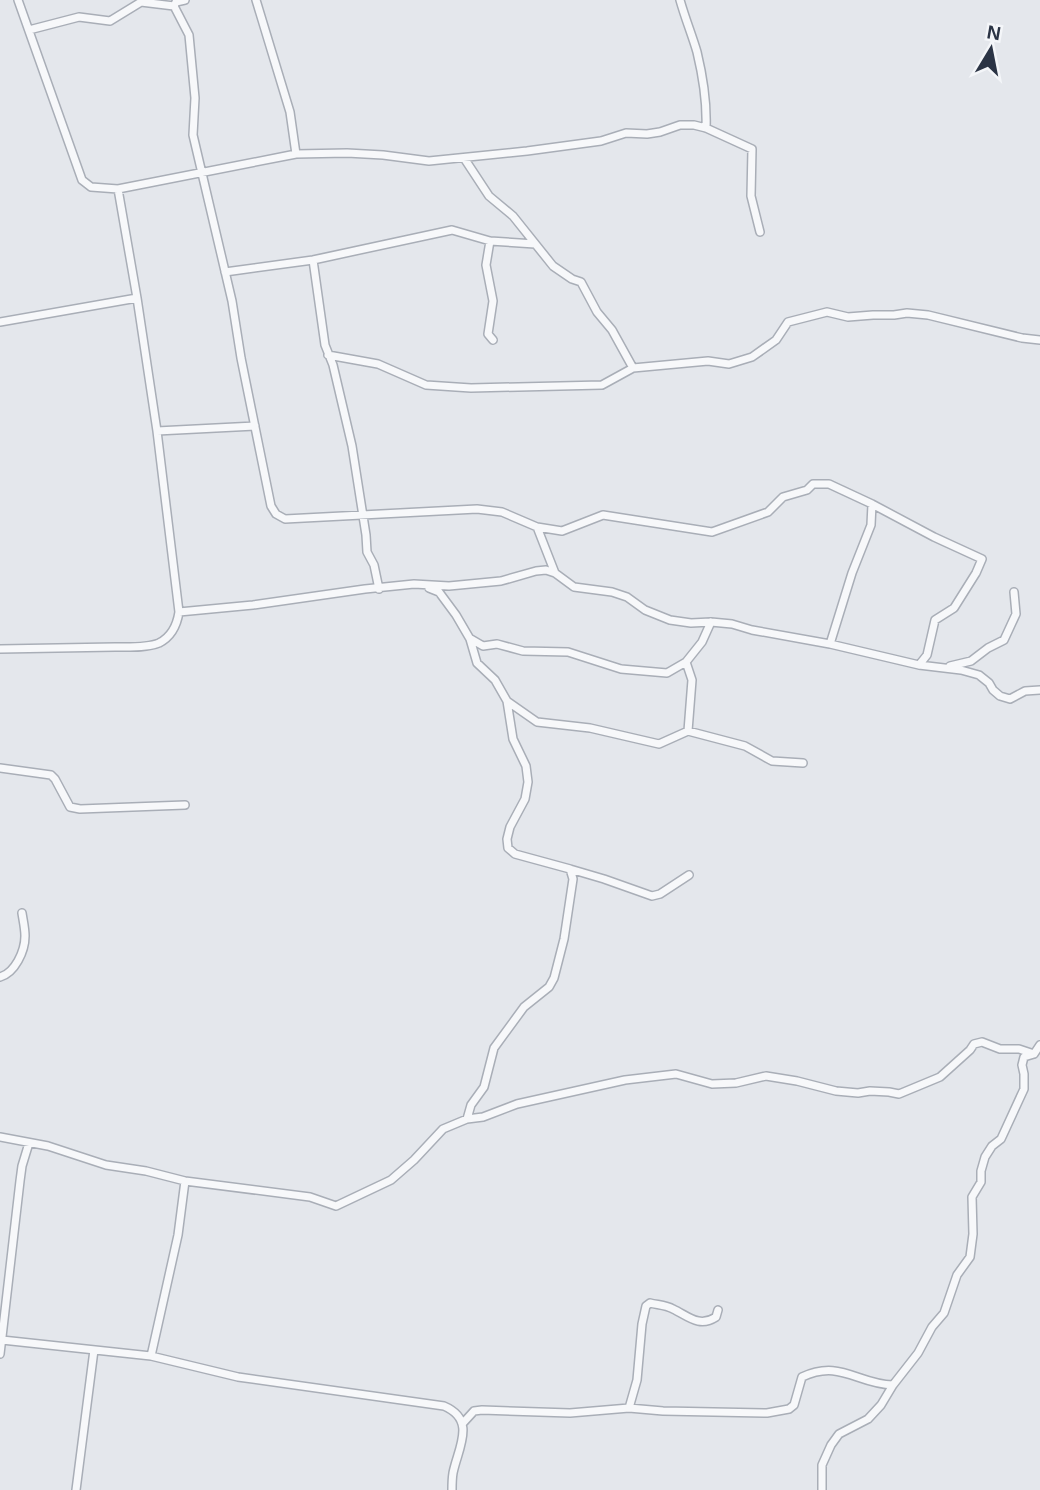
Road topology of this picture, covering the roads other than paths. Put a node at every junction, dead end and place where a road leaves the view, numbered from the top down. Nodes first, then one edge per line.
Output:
1 (18, 0) edge
2 (185, 0) edge
3 (256, 0) edge
4 (680, 0) edge
5 (174, 6) junction
6 (29, 30) junction
7 (706, 128) junction
8 (296, 154) junction
9 (464, 158) junction
10 (203, 172) junction
11 (118, 189) junction
12 (760, 232) dead end
13 (490, 241) junction
14 (535, 244) junction
15 (313, 260) junction
16 (225, 272) junction
17 (137, 298) junction
18 (0, 322) edge
19 (492, 340) dead end
20 (1040, 340) edge
21 (328, 355) junction
22 (633, 368) junction
23 (255, 426) junction
24 (158, 431) junction
25 (872, 504) junction
26 (363, 516) junction
27 (537, 527) junction
28 (555, 573) junction
29 (424, 586) junction
30 (379, 589) junction
31 (1014, 592) dead end
32 (179, 612) junction
33 (711, 622) junction
34 (470, 639) junction
35 (830, 644) junction
36 (0, 649) edge
37 (687, 662) junction
38 (919, 665) junction
39 (946, 667) junction
40 (1040, 690) edge
41 (506, 701) junction
42 (688, 731) junction
43 (803, 763) dead end
44 (0, 768) edge
45 (185, 805) dead end
46 (570, 869) junction
47 (689, 876) dead end
48 (22, 913) dead end
49 (0, 978) edge
50 (1040, 1045) edge
51 (1034, 1054) junction
52 (467, 1119) junction
53 (0, 1137) edge
54 (29, 1143) junction
55 (185, 1181) junction
56 (718, 1310) dead end
57 (2, 1340) junction
58 (94, 1350) junction
59 (0, 1354) edge
60 (151, 1356) junction
61 (893, 1385) junction
62 (629, 1408) junction
63 (463, 1423) junction
64 (76, 1490) edge
65 (452, 1490) edge
66 (822, 1490) edge

1 - 6 street
2 - 5 street
3 - 8 street
4 - 7 street
5 - 6 street
5 - 10 street
6 - 11 street
7 - 9 street
7 - 12 street
8 - 9 street
8 - 10 street
9 - 14 street
10 - 11 street
10 - 16 street
11 - 17 street
13 - 14 street
13 - 15 street
13 - 19 street
14 - 22 street
15 - 16 street
15 - 21 street
16 - 23 street
17 - 18 street
17 - 24 street
20 - 22 street
21 - 22 street
21 - 26 street
23 - 24 street
23 - 26 street
24 - 32 street
25 - 27 street
25 - 35 street
25 - 38 street
26 - 27 street
26 - 30 street
27 - 28 street
28 - 29 street
28 - 33 street
29 - 30 street
29 - 34 street
30 - 32 street
31 - 39 street
32 - 36 street
33 - 35 street
33 - 37 street
34 - 37 street
34 - 41 street
35 - 38 street
37 - 42 street
38 - 39 street
39 - 40 street
41 - 42 street
41 - 46 street
42 - 43 street
44 - 45 street
46 - 47 street
46 - 52 street
48 - 49 street
50 - 51 street
51 - 52 street
51 - 61 street
52 - 55 street
53 - 54 street
54 - 55 street
54 - 57 street
55 - 60 street
56 - 62 street
57 - 58 street
57 - 59 street
58 - 60 street
58 - 64 street
60 - 63 street
61 - 62 street
61 - 66 street
62 - 63 street
63 - 65 street

